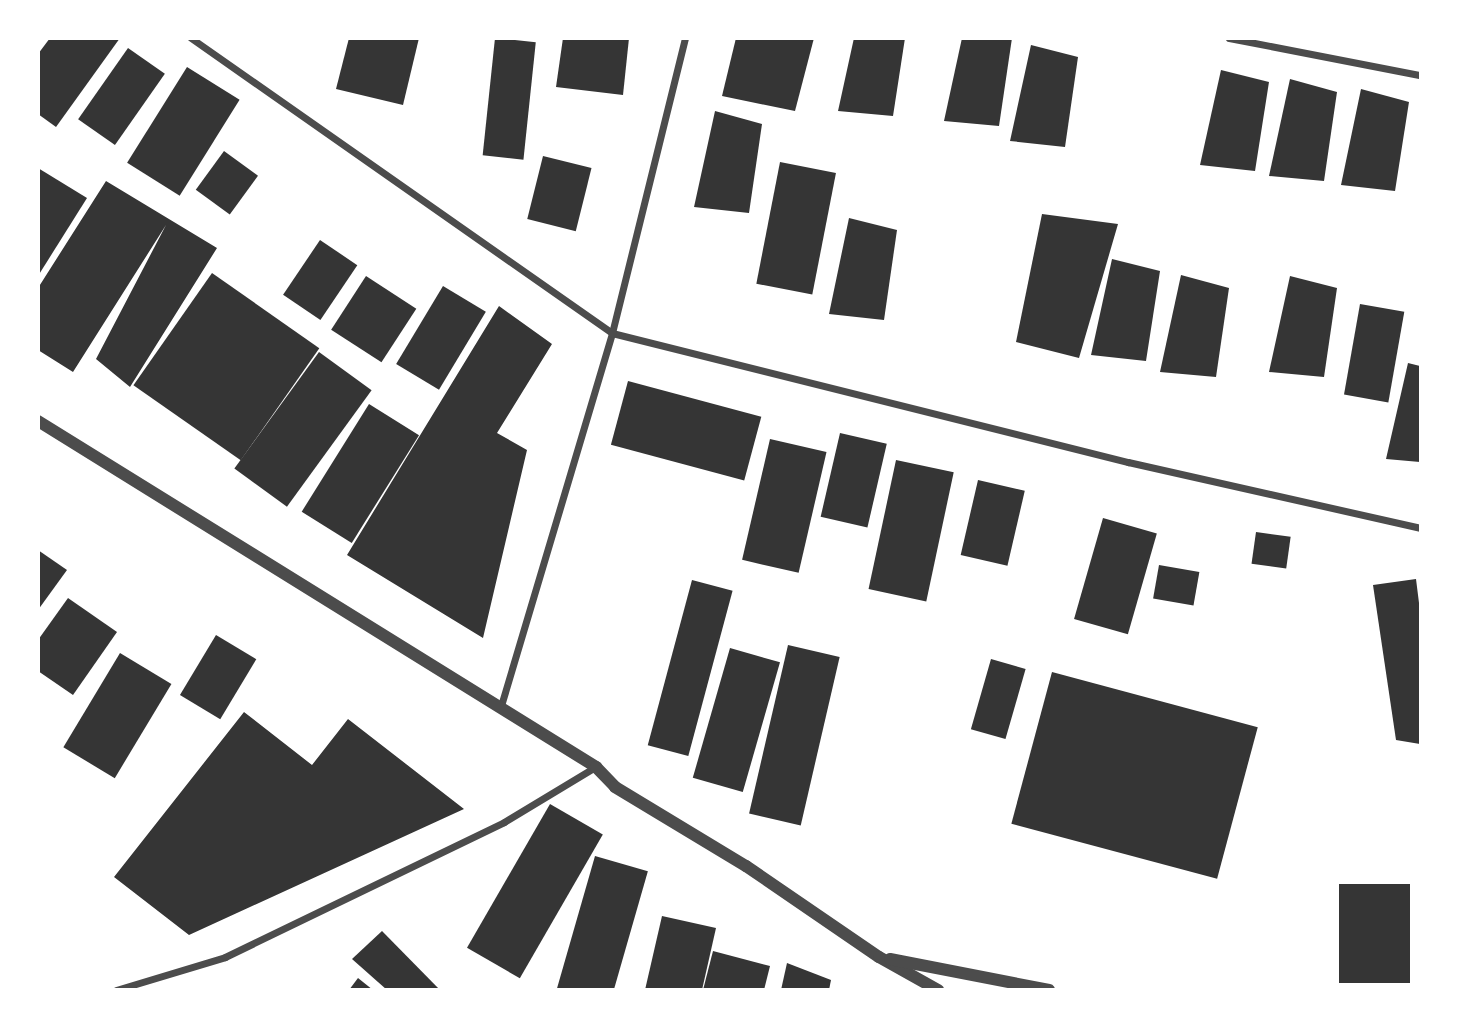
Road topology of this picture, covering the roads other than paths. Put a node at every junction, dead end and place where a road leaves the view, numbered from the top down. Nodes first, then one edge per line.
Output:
1 (191, 38) edge
2 (685, 38) edge
3 (1229, 38) edge
4 (1420, 75) edge
5 (612, 333) junction
6 (38, 421) edge
7 (1420, 528) edge
8 (500, 709) junction
9 (596, 767) junction
10 (879, 957) junction
11 (116, 989) edge
12 (938, 989) edge
13 (1049, 989) edge

1 - 5 street
2 - 5 street
3 - 4 street
5 - 7 street
5 - 8 street
6 - 8 street
8 - 9 street
9 - 10 street
9 - 11 street
10 - 12 street
10 - 13 street

